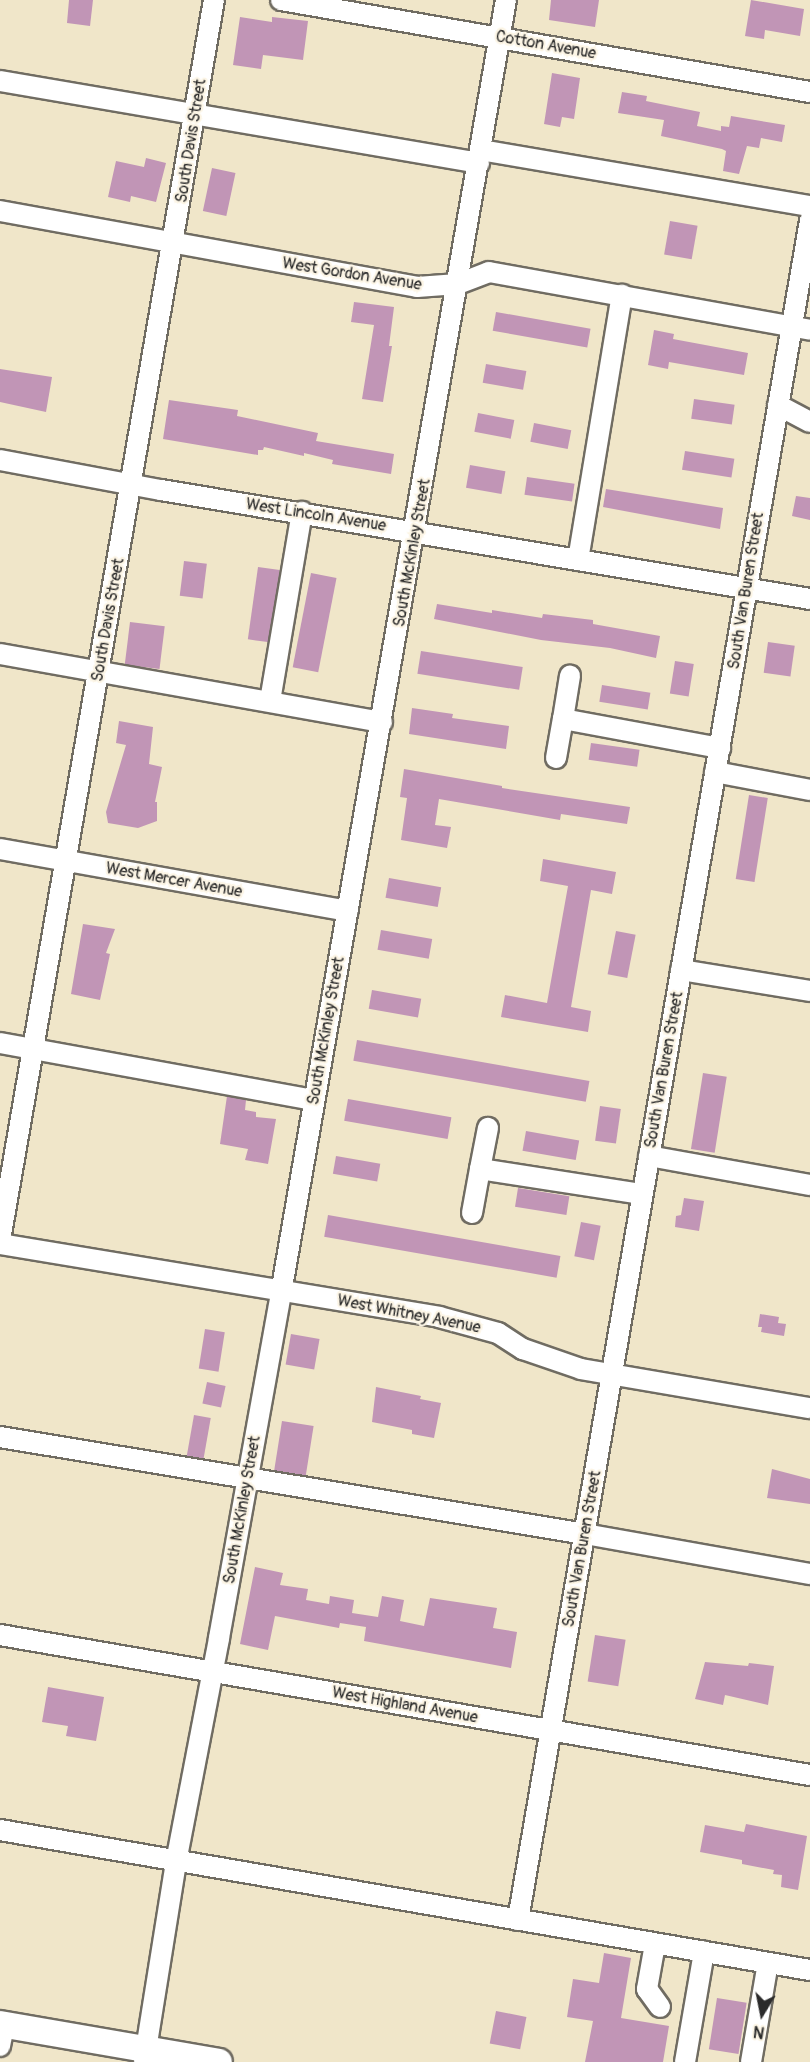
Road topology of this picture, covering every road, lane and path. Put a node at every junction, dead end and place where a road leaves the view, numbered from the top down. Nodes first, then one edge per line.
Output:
1 (214, 0) edge
2 (281, 0) edge
3 (506, 0) edge
4 (500, 37) junction
5 (0, 81) edge
6 (810, 92) edge
7 (195, 115) junction
8 (480, 156) junction
9 (810, 206) edge
10 (0, 211) edge
11 (810, 220) edge
12 (174, 242) junction
13 (458, 284) junction
14 (622, 295) junction
15 (800, 328) edge
16 (778, 405) junction
17 (810, 422) edge
18 (0, 460) edge
19 (130, 483) junction
20 (302, 512) junction
21 (416, 531) junction
22 (578, 560) junction
23 (747, 589) junction
24 (810, 599) edge
25 (0, 654) edge
26 (99, 671) junction
27 (570, 676) dead end
28 (270, 701) junction
29 (562, 719) junction
30 (382, 722) junction
31 (720, 748) junction
32 (556, 758) dead end
33 (715, 772) junction
34 (810, 790) edge
35 (0, 849) edge
36 (66, 861) junction
37 (348, 911) junction
38 (681, 970) junction
39 (810, 991) edge
40 (0, 1043) edge
41 (33, 1048) junction
42 (314, 1100) junction
43 (488, 1128) dead end
44 (649, 1156) junction
45 (480, 1169) junction
46 (810, 1185) edge
47 (642, 1194) junction
48 (472, 1212) dead end
49 (0, 1242) edge
50 (281, 1293) junction
51 (610, 1374) junction
52 (810, 1408) edge
53 (0, 1437) edge
54 (248, 1477) junction
55 (585, 1534) junction
56 (810, 1575) edge
57 (0, 1635) edge
58 (213, 1672) junction
59 (552, 1728) junction
60 (810, 1775) edge
61 (0, 1830) edge
62 (176, 1862) junction
63 (518, 1920) junction
64 (655, 1944) junction
65 (704, 1952) junction
66 (768, 1963) junction
67 (810, 1970) edge
68 (660, 2007) dead end
69 (1, 2031) edge
70 (145, 2056) edge
71 (174, 2058) edge
72 (219, 2062) edge
73 (685, 2062) edge
74 (751, 2062) edge

1 - 7 street, South Davis Street
2 - 4 street, Cotton Avenue
3 - 4 street, South McKinley Street
4 - 6 street, Cotton Avenue
4 - 8 street, South McKinley Street
5 - 7 street
7 - 8 street
7 - 12 street, South Davis Street
8 - 9 street
8 - 13 street, South McKinley Street
10 - 12 street, West Gordon Avenue
11 - 15 street, South Van Buren Street
12 - 13 street, West Gordon Avenue
12 - 19 street, South Davis Street
13 - 14 street, West Gordon Avenue
13 - 21 street, South McKinley Street
14 - 15 street, West Gordon Avenue
14 - 22 street
15 - 16 street, South Van Buren Street
16 - 17 street
16 - 23 street, South Van Buren Street
18 - 19 street, West Lincoln Avenue
19 - 20 street, West Lincoln Avenue
19 - 26 street, South Davis Street
20 - 21 street, West Lincoln Avenue
20 - 28 street
21 - 22 street, West Lincoln Avenue
21 - 30 street, South McKinley Street
22 - 23 street, West Lincoln Avenue
23 - 24 street, West Lincoln Avenue
23 - 31 street, South Van Buren Street
25 - 26 street
26 - 28 street
26 - 36 street, South Davis Street
27 - 29 street
28 - 30 street
29 - 31 street
29 - 32 street
30 - 37 street, South McKinley Street
31 - 33 street, South Van Buren Street
33 - 34 street
33 - 38 street, South Van Buren Street
35 - 36 street, West Mercer Avenue
36 - 37 street, West Mercer Avenue
36 - 41 street, South Davis Street
37 - 42 street, South McKinley Street
38 - 39 street
38 - 44 street, South Van Buren Street
40 - 41 street
41 - 42 street
41 - 49 street, South Davis Street
42 - 50 street, South McKinley Street
43 - 45 street
44 - 46 street
44 - 47 street, South Van Buren Street
45 - 47 street
45 - 48 street
47 - 51 street, South Van Buren Street
49 - 50 street, West Whitney Avenue
50 - 51 street, West Whitney Avenue
50 - 54 street, South McKinley Street
51 - 52 street, West Whitney Avenue
51 - 55 street, South Van Buren Street
53 - 54 street
54 - 55 street
54 - 58 street, South McKinley Street
55 - 56 street
55 - 59 street, South Van Buren Street
57 - 58 street, West Highland Avenue
58 - 59 street, West Highland Avenue
58 - 62 street, South McKinley Street
59 - 60 street, West Highland Avenue
59 - 63 street, South Van Buren Street
61 - 62 street
62 - 63 street
62 - 70 street, South McKinley Street
63 - 64 street
64 - 65 street
64 - 68 street
65 - 66 street
65 - 73 street
66 - 67 street
66 - 74 street
69 - 70 main road
70 - 71 main road
71 - 72 main road

